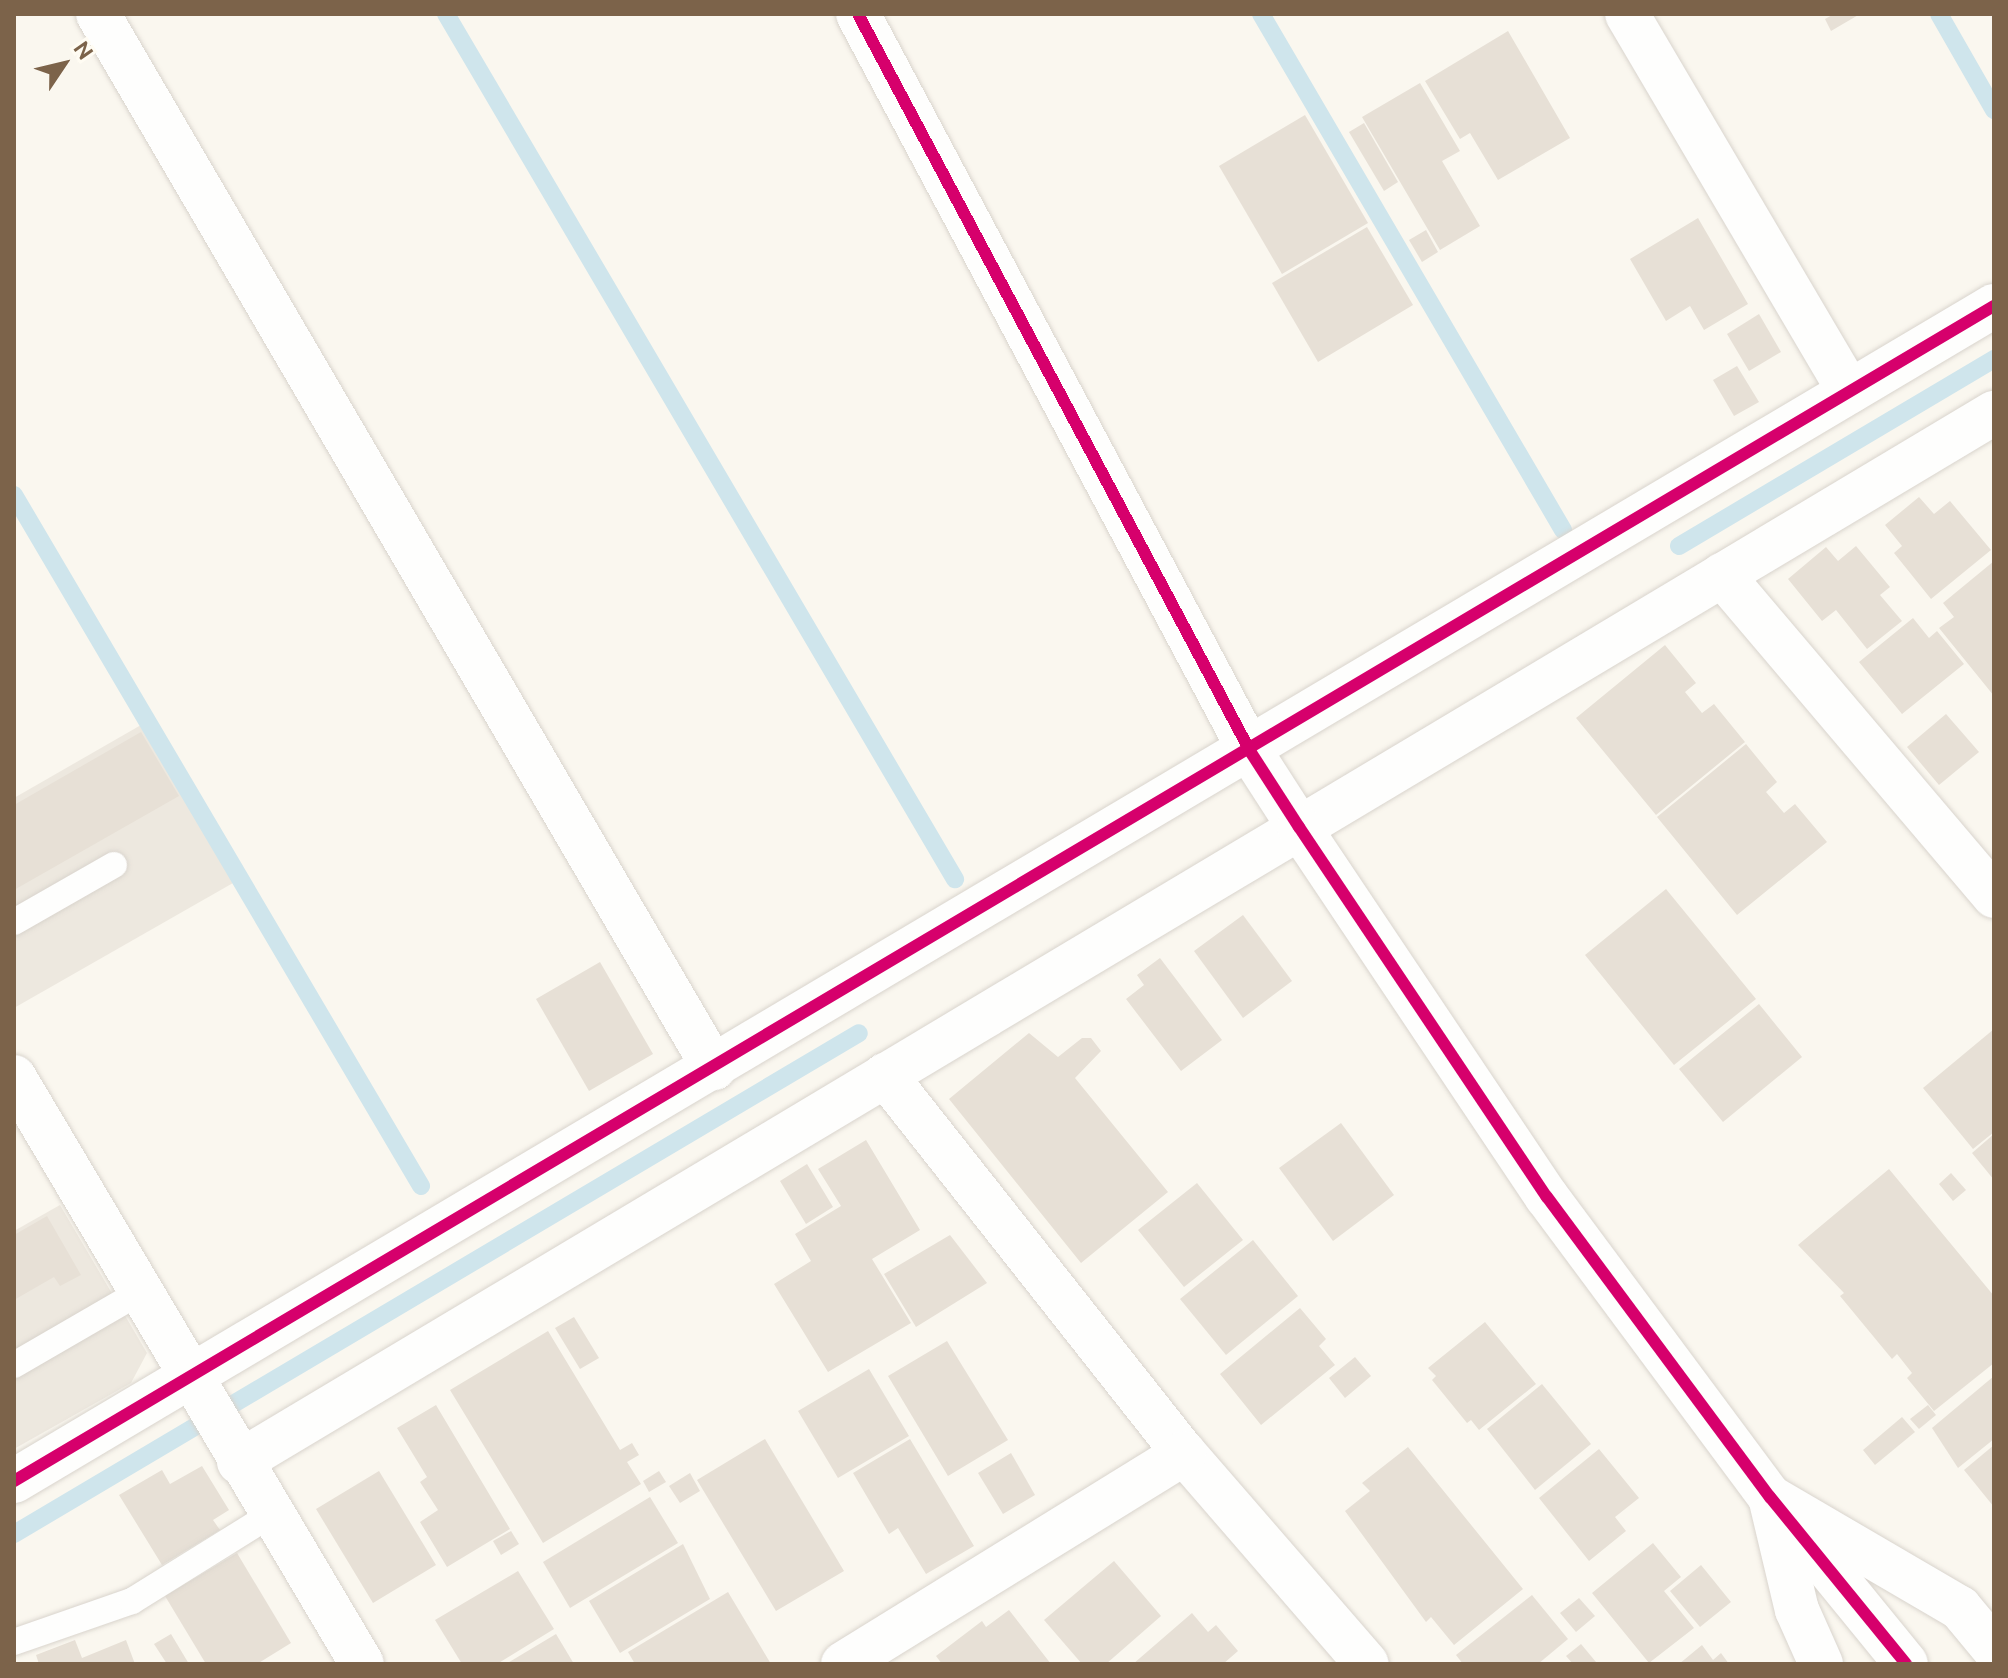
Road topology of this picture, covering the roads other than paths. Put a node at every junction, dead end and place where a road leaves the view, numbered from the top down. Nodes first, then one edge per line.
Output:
1 (98, 14) edge
2 (858, 14) edge
3 (1627, 14) edge
4 (1994, 306) edge
5 (1849, 391) junction
6 (1994, 413) edge
7 (1722, 575) junction
8 (1250, 751) junction
9 (1299, 827) junction
10 (114, 865) dead end
11 (1994, 896) edge
12 (14, 922) edge
13 (714, 1068) junction
14 (885, 1075) junction
15 (14, 1077) edge
16 (140, 1292) junction
17 (14, 1365) edge
18 (215, 1419) junction
19 (1184, 1453) junction
20 (14, 1481) edge
21 (1770, 1497) junction
22 (270, 1515) junction
23 (14, 1642) edge
24 (1994, 1649) edge
25 (362, 1664) edge
26 (843, 1664) edge
27 (1367, 1664) edge
28 (1821, 1664) edge
29 (1906, 1664) edge

1 - 13 street
2 - 8 street
3 - 5 street
4 - 5 street
5 - 8 street
6 - 7 street
7 - 9 street
7 - 11 street
8 - 9 street
8 - 13 street
9 - 14 street
9 - 21 street
10 - 12 lane
13 - 18 street
14 - 18 street
14 - 19 street
15 - 16 street
16 - 17 lane
16 - 18 street
18 - 20 street
18 - 22 street
19 - 26 street
19 - 27 street
21 - 24 street
21 - 28 street
21 - 29 street
22 - 23 lane
22 - 25 street

